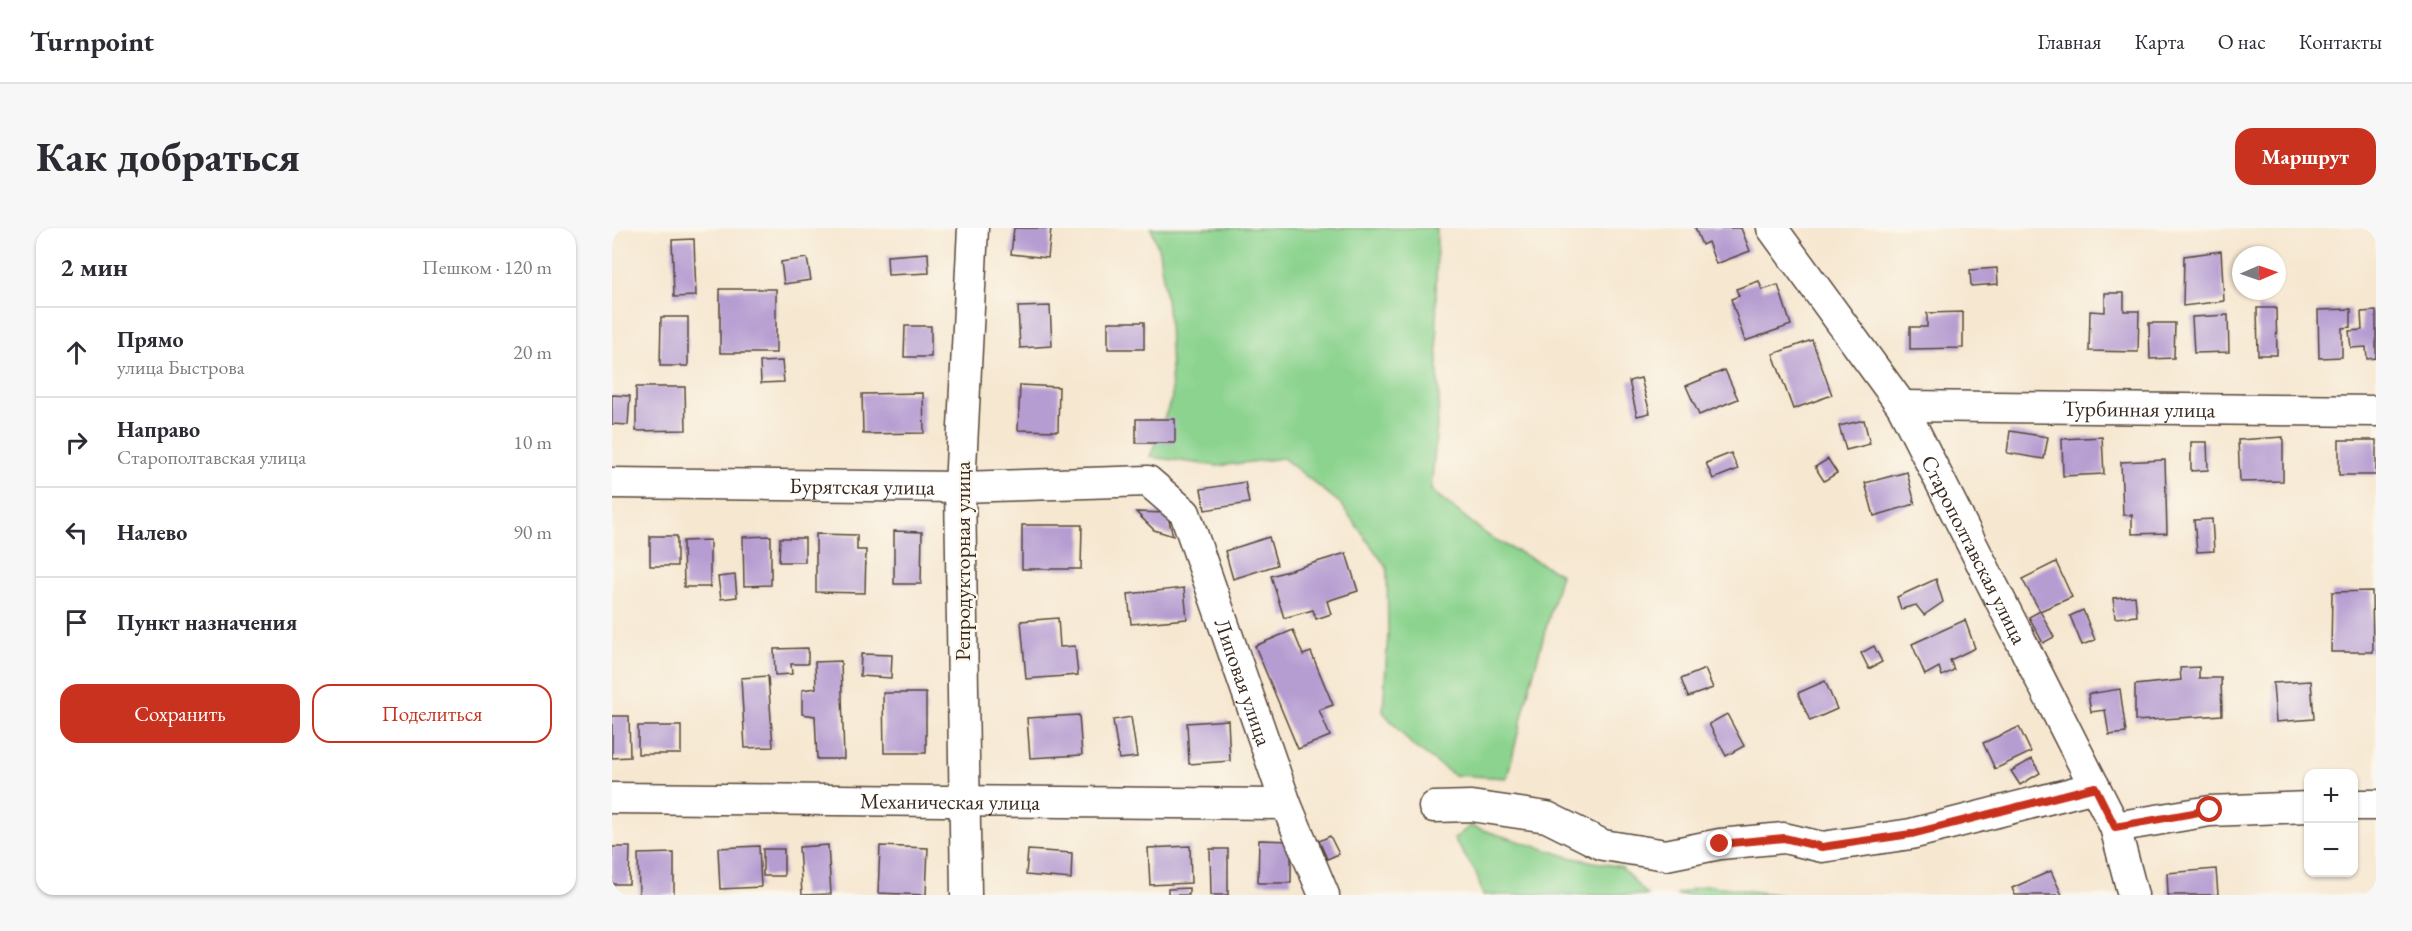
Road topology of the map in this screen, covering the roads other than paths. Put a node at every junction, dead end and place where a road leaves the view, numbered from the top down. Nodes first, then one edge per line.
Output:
1 (973, 228) edge
2 (1772, 228) edge
3 (1902, 406) junction
4 (2376, 411) edge
5 (1148, 481) joint
6 (612, 483) edge
7 (960, 487) junction
8 (2095, 787) junction
9 (612, 798) edge
10 (966, 802) junction
11 (1286, 804) junction
12 (2358, 805) edge
13 (2376, 805) edge
14 (1434, 807) dead end
15 (2304, 807) edge
16 (2115, 827) junction
17 (966, 895) edge
18 (1324, 895) edge
19 (2133, 895) edge

1 - 7 street, Репродукторная улица
2 - 3 street, Старополтавская улица
3 - 4 street, Турбинная улица
3 - 8 street, Старополтавская улица
5 - 7 street, Бурятская улица
5 - 11 street, Липовая улица
6 - 7 street, Бурятская улица
7 - 10 street, Репродукторная улица
8 - 14 street
8 - 16 street, Старополтавская улица
9 - 10 street, Механическая улица
10 - 11 street, Механическая улица
10 - 17 street, Репродукторная улица
11 - 18 street, Липовая улица
12 - 13 street
15 - 16 street
16 - 19 street, Старополтавская улица

